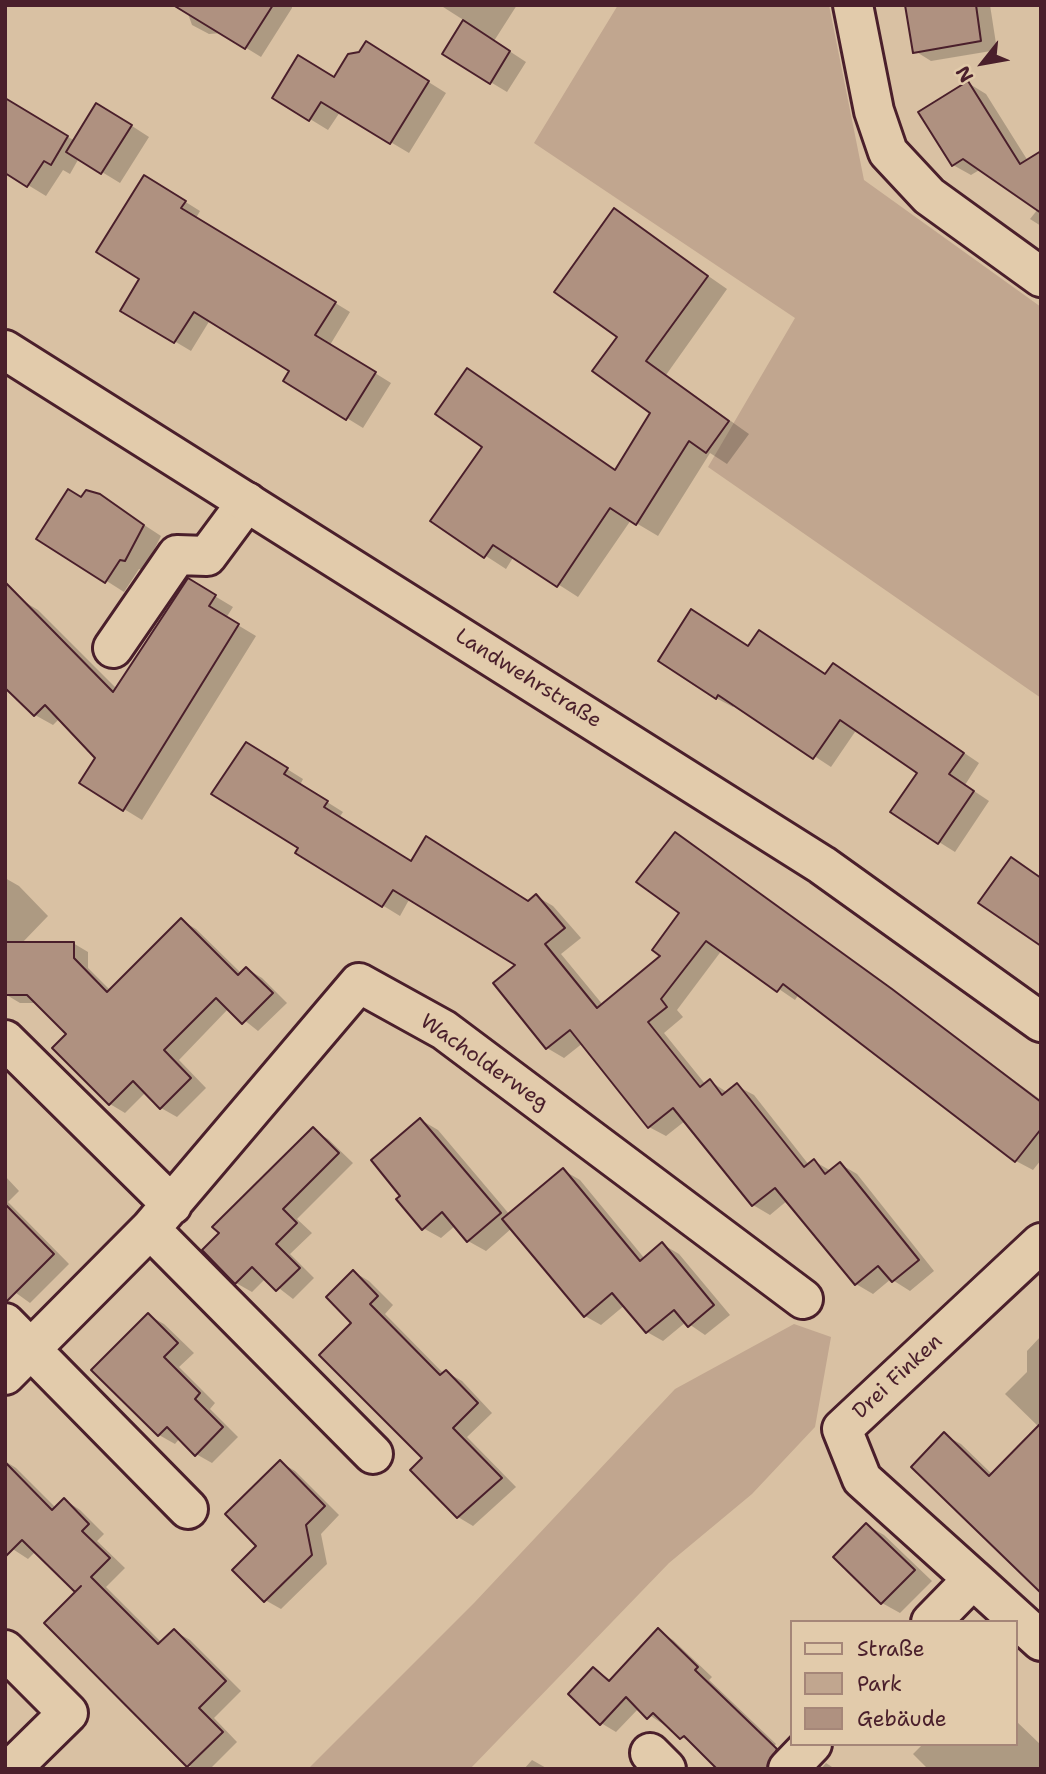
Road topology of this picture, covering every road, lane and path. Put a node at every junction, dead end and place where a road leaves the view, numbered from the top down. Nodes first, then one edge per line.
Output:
1 (853, 5) edge
2 (1041, 277) edge
3 (5, 350) edge
4 (247, 502) junction
5 (113, 648) dead end
6 (1041, 1022) edge
7 (5, 1040) edge
8 (161, 1217) junction
9 (1041, 1242) edge
10 (803, 1299) dead end
11 (14, 1349) edge
12 (373, 1454) dead end
13 (188, 1508) dead end
14 (973, 1579) junction
15 (933, 1620) edge
16 (1018, 1620) edge
17 (1018, 1620) edge
18 (1041, 1641) edge
19 (5, 1650) edge
20 (810, 1746) edge
21 (10, 1769) edge
22 (788, 1769) edge

1 - 2 street
3 - 4 street, Landwehrstraße
4 - 5 street
4 - 6 street, Landwehrstraße
7 - 8 street
8 - 10 street, Wacholderweg
8 - 11 street, Wacholderweg
8 - 12 street
9 - 14 street, Drei Finken
11 - 13 street, Wacholderweg
14 - 15 street
14 - 16 street, Drei Finken
17 - 18 street, Drei Finken
19 - 21 street
20 - 22 street

